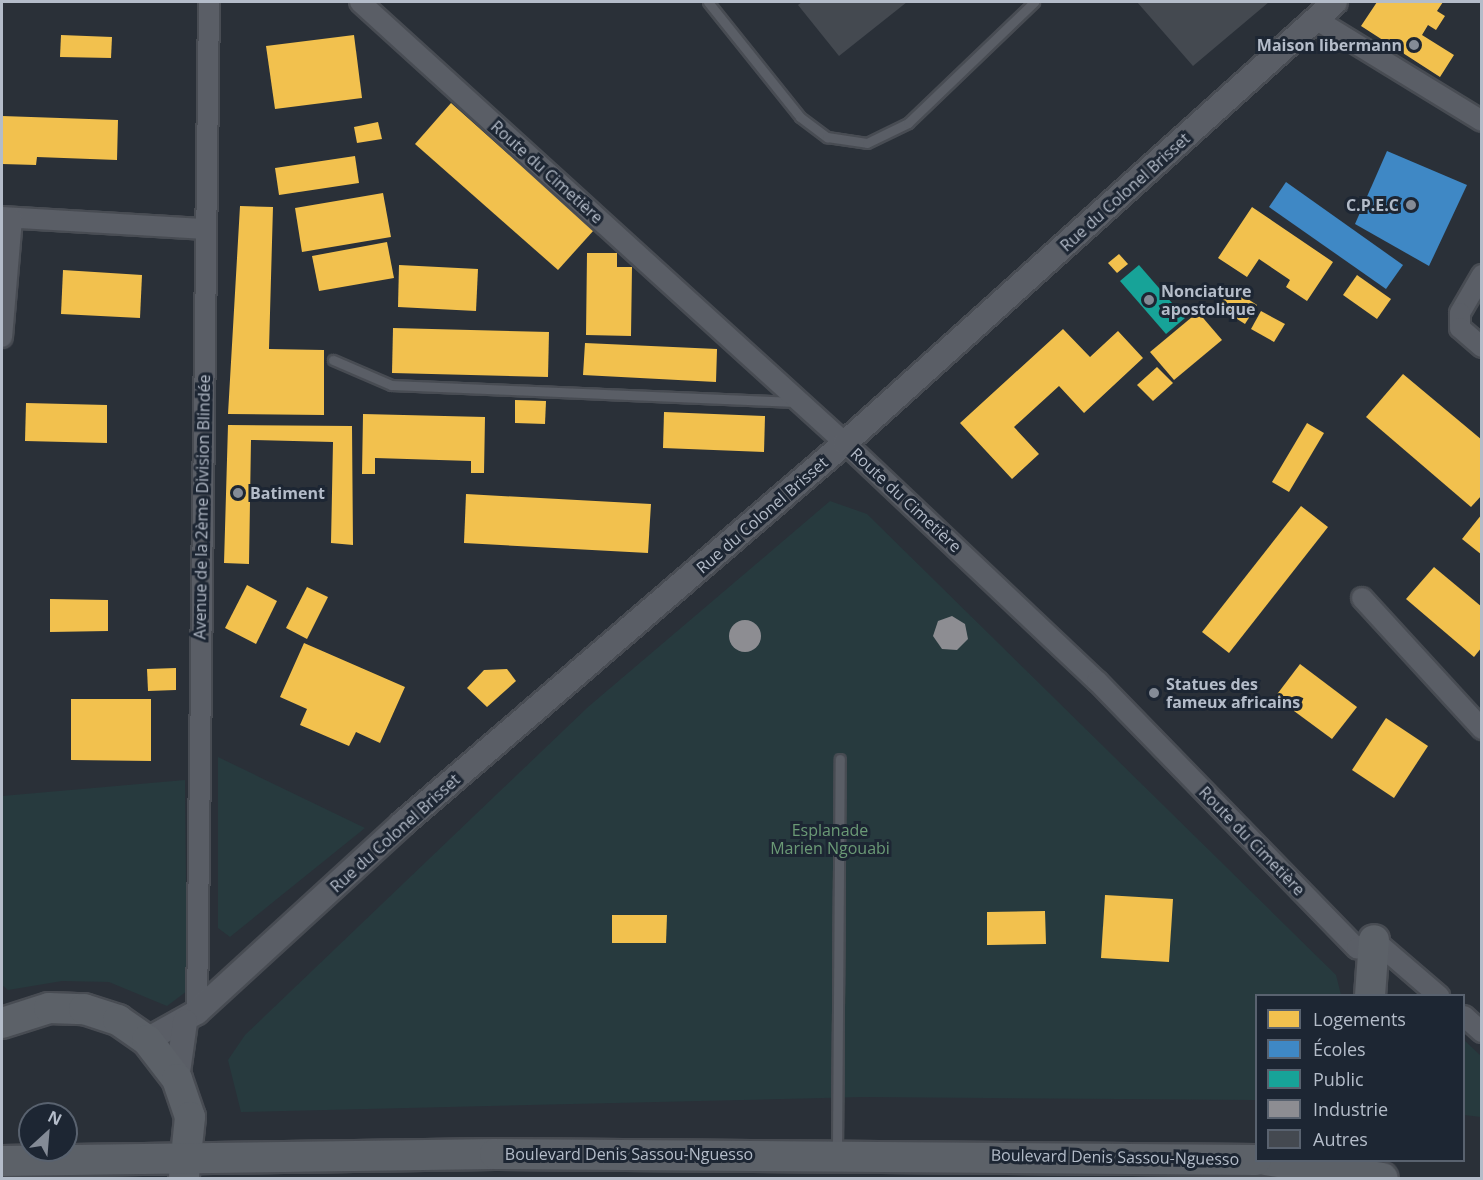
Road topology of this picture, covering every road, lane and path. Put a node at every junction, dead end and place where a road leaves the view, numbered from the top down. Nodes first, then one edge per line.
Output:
1 (208, 2) edge
2 (360, 2) edge
3 (708, 2) edge
4 (1034, 2) edge
5 (1335, 2) edge
6 (1317, 20) junction
7 (1482, 122) edge
8 (7, 218) edge
9 (205, 229) junction
10 (1482, 275) edge
11 (2, 337) edge
12 (1482, 347) edge
13 (333, 360) dead end
14 (800, 402) junction
15 (846, 443) junction
16 (1362, 598) dead end
17 (1482, 729) edge
18 (840, 759) dead end
19 (1374, 940) junction
20 (1370, 994) edge
21 (1437, 994) edge
22 (191, 1017) junction
23 (1465, 1018) edge
24 (2, 1023) edge
25 (1482, 1032) edge
26 (147, 1040) junction
27 (177, 1079) junction
28 (837, 1154) junction
29 (2, 1161) edge
30 (1255, 1161) edge
31 (1279, 1162) edge
32 (186, 1168) edge
33 (1383, 1179) edge

1 - 9 street, Avenue de la 2ème Division Blindée
2 - 14 street, Route du Cimetière
3 - 4 lane
5 - 6 street, Rue du Colonel Brisset
6 - 7 street
6 - 15 street, Rue du Colonel Brisset
8 - 9 street
8 - 11 street
9 - 22 street, Avenue de la 2ème Division Blindée
10 - 12 street
13 - 14 lane
14 - 15 street, Route du Cimetière
15 - 19 street, Route du Cimetière
15 - 22 street, Rue du Colonel Brisset
16 - 17 street
18 - 28 lane
19 - 20 main road
19 - 21 street
22 - 26 street, Rue du Colonel Brisset
22 - 27 street
23 - 25 street
24 - 26 main road
26 - 27 main road
27 - 32 main road
28 - 30 main road, Boulevard Denis Sassou-Nguesso
28 - 32 main road, Boulevard Denis Sassou-Nguesso
29 - 32 main road, Boulevard Denis Sassou-Nguesso
31 - 33 main road, Boulevard Denis Sassou-Nguesso

